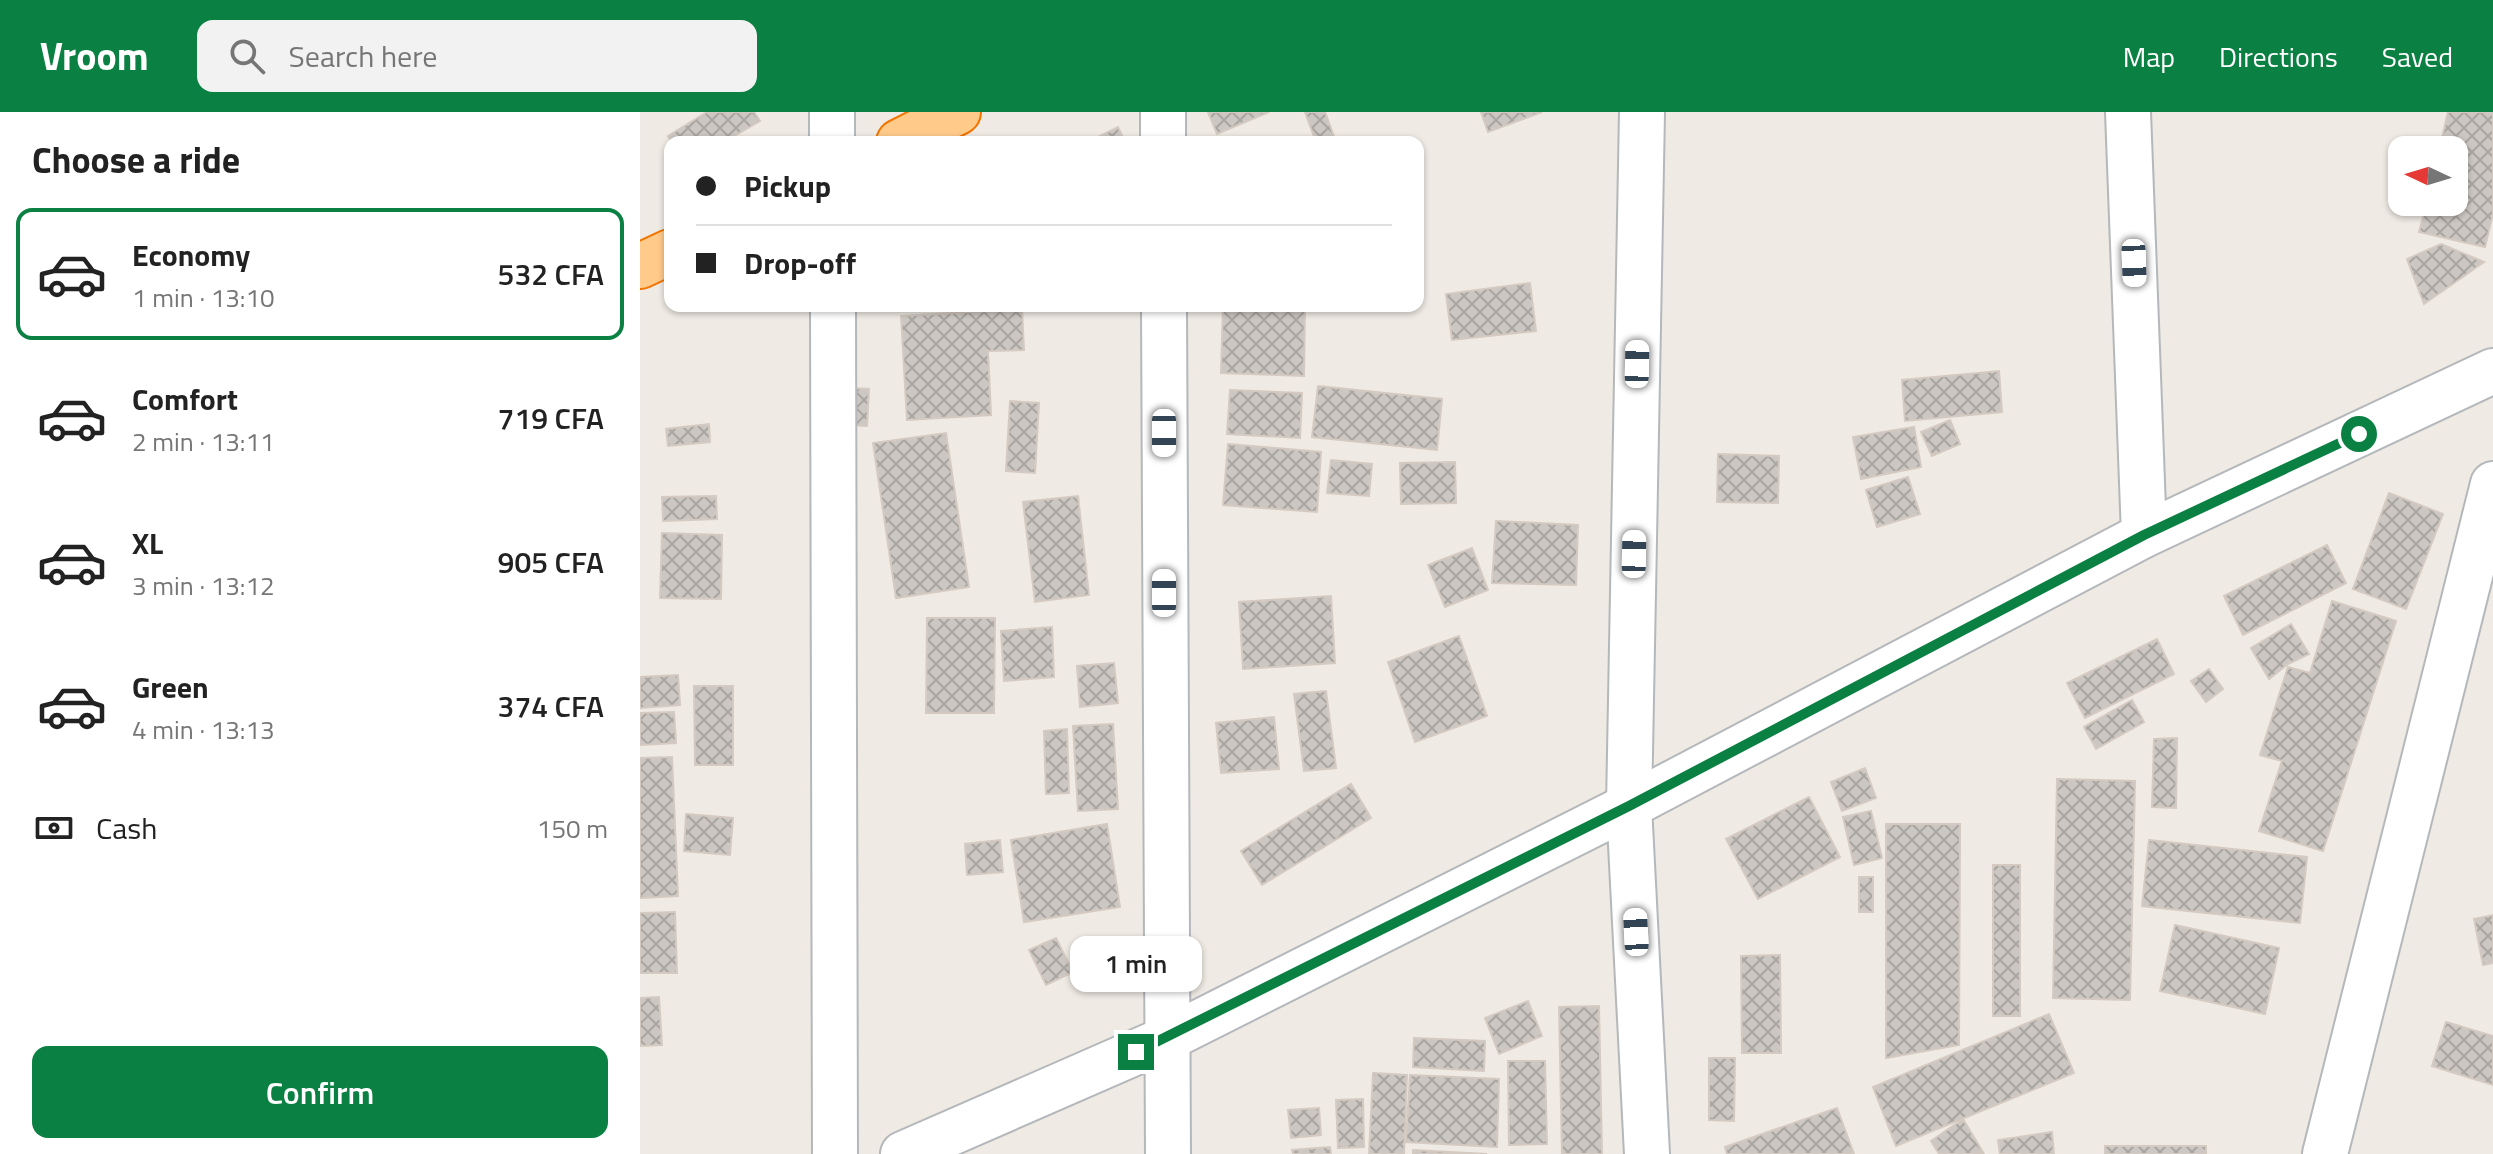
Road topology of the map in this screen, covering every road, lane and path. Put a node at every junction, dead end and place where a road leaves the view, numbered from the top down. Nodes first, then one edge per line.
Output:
1 (832, 112) edge
2 (958, 112) edge
3 (1163, 112) edge
4 (1642, 112) edge
5 (2128, 112) edge
6 (832, 136) edge
7 (911, 136) edge
8 (1163, 136) edge
9 (664, 255) edge
10 (640, 266) edge
11 (833, 312) edge
12 (1164, 312) edge
13 (2493, 371) edge
14 (2493, 484) edge
15 (2144, 535) junction
16 (1629, 806) junction
17 (1166, 1039) junction
18 (835, 1154) edge
19 (903, 1154) edge
20 (1168, 1154) edge
21 (1647, 1154) edge
22 (2325, 1154) edge

1 - 6 street
2 - 7 highway
3 - 8 street
4 - 16 street
5 - 15 street
9 - 10 highway
11 - 18 street
12 - 17 street
13 - 15 street
14 - 22 street
15 - 16 street
16 - 17 street
16 - 21 street
17 - 19 street
17 - 20 street

